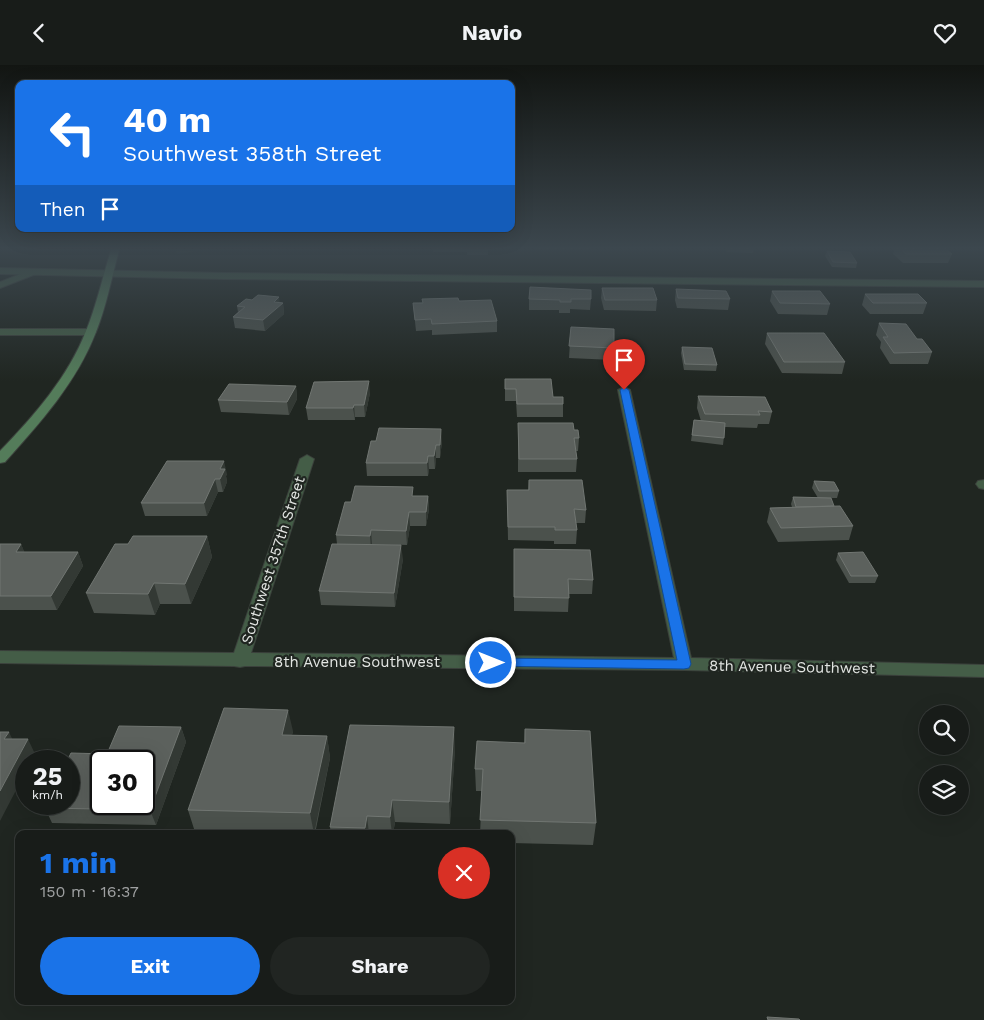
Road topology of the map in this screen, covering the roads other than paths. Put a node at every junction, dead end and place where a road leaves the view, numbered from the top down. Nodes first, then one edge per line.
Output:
1 (102, 292) edge
2 (91, 331) junction
3 (0, 332) edge
4 (624, 390) dead end
5 (0, 459) edge
6 (307, 459) dead end
7 (0, 657) edge
8 (240, 661) junction
9 (684, 664) junction
10 (984, 671) edge

1 - 2 main road
2 - 3 street
2 - 5 main road
4 - 9 street
6 - 8 street, Southwest 357th Street
7 - 8 street, 8th Avenue Southwest
8 - 9 street, 8th Avenue Southwest
9 - 10 street, 8th Avenue Southwest

